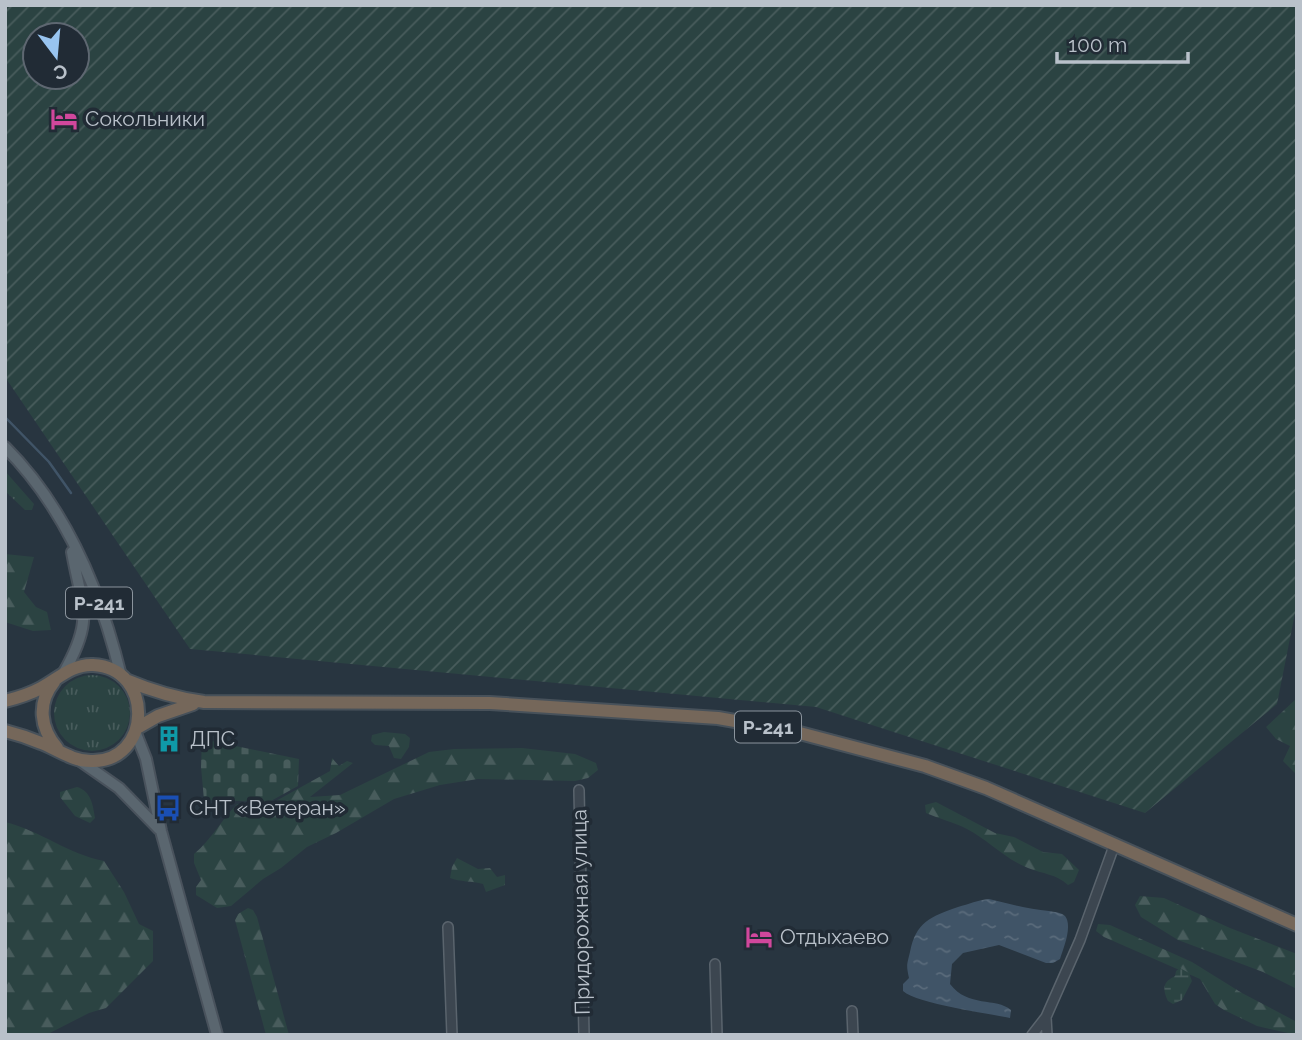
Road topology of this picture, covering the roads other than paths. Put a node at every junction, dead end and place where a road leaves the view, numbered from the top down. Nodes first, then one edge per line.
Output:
1 (5, 447) edge
2 (68, 532) junction
3 (60, 676) junction
4 (123, 678) junction
5 (5, 701) edge
6 (204, 702) junction
7 (136, 729) junction
8 (5, 731) edge
9 (66, 755) junction
10 (79, 760) junction
11 (579, 790) dead end
12 (161, 831) junction
13 (1114, 846) junction
14 (1297, 925) edge
15 (449, 927) dead end
16 (715, 964) dead end
17 (852, 1011) dead end
18 (1046, 1017) junction
19 (217, 1035) edge
20 (452, 1035) edge
21 (584, 1035) edge
22 (717, 1035) edge
23 (853, 1035) edge
24 (1031, 1035) edge
25 (1048, 1035) edge

1 - 2 main road
2 - 3 main road, Р-241
2 - 4 main road, Р-241
3 - 4 highway, Р-241
3 - 5 highway, Р-241
3 - 9 highway
4 - 6 highway, Р-241
4 - 7 highway
6 - 7 highway, Р-241
6 - 13 highway, Р-241
7 - 10 highway, Р-241
7 - 12 main road
8 - 9 highway, Р-241
9 - 10 highway, Р-241
10 - 12 main road
11 - 21 street, Придорожная улица
12 - 19 main road
13 - 14 highway, Р-241
13 - 18 street
15 - 20 street
16 - 22 street
17 - 23 street
18 - 24 street
18 - 25 street

